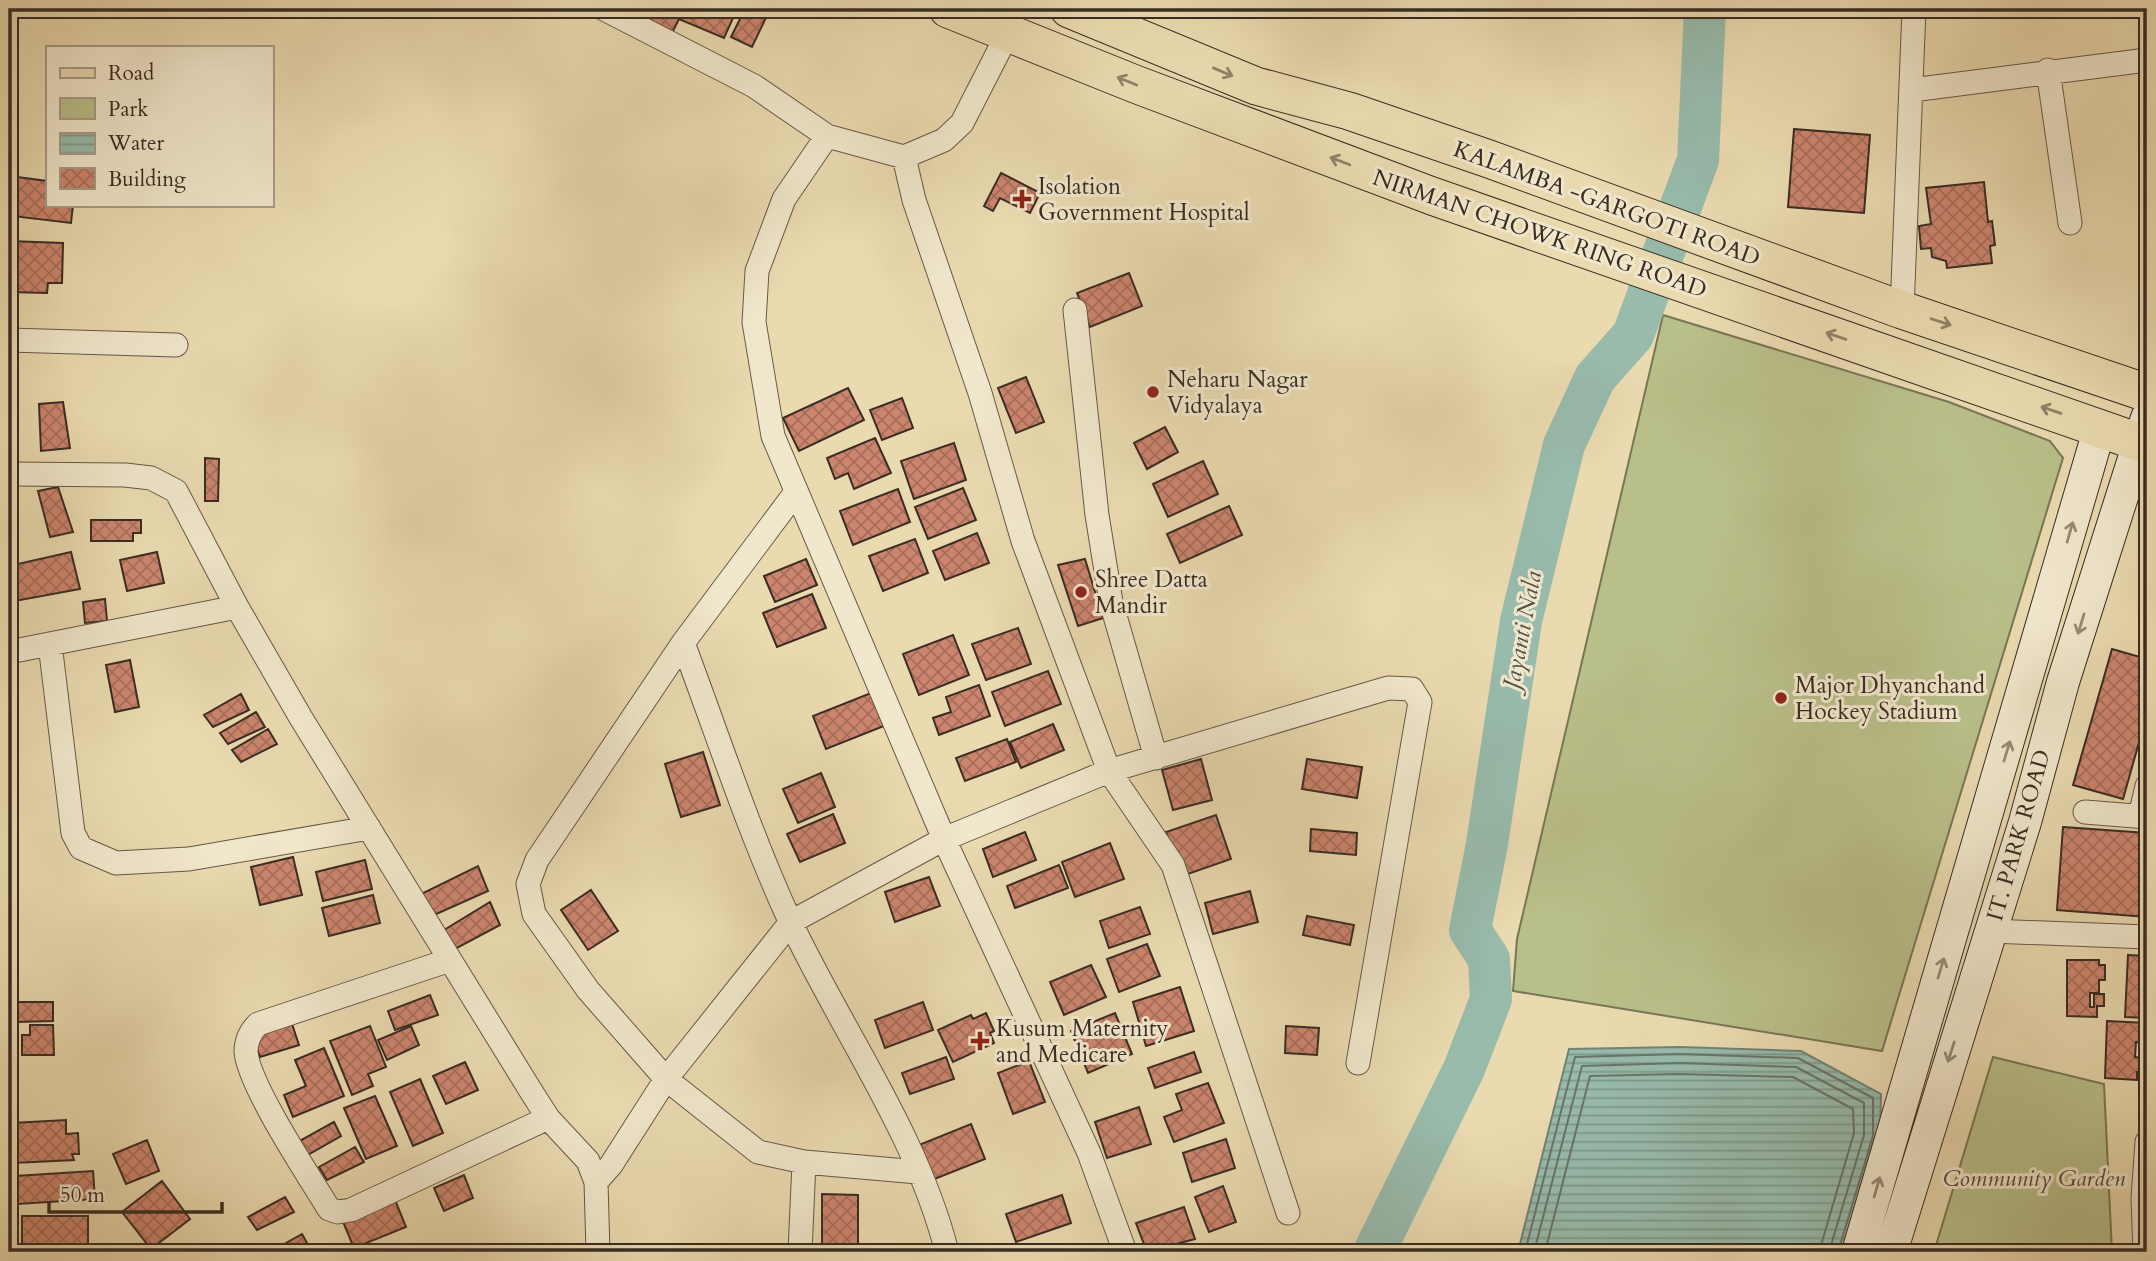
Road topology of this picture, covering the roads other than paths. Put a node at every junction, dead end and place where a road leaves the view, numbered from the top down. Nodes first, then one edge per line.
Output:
1 (604, 9) edge
2 (948, 9) edge
3 (1069, 9) edge
4 (1914, 9) edge
5 (1008, 33) junction
6 (2147, 60) edge
7 (2048, 71) junction
8 (1912, 90) junction
9 (827, 136) junction
10 (904, 157) junction
11 (2070, 223) dead end
12 (1074, 310) dead end
13 (1902, 310) junction
14 (9, 340) edge
15 (176, 345) dead end
16 (2147, 393) edge
17 (2101, 426) junction
18 (2144, 435) edge
19 (9, 474) edge
20 (796, 492) junction
21 (237, 607) junction
22 (683, 643) junction
23 (50, 644) junction
24 (9, 652) edge
25 (1156, 758) junction
26 (1109, 771) junction
27 (2147, 786) edge
28 (2085, 812) dead end
29 (2144, 816) edge
30 (369, 828) junction
31 (944, 839) junction
32 (791, 922) junction
33 (1990, 931) junction
34 (2147, 937) edge
35 (450, 960) junction
36 (1358, 1063) dead end
37 (666, 1079) junction
38 (548, 1118) junction
39 (2147, 1142) edge
40 (804, 1162) junction
41 (918, 1172) junction
42 (596, 1182) junction
43 (2145, 1198) edge
44 (1287, 1213) dead end
45 (595, 1251) edge
46 (800, 1252) edge
47 (947, 1252) edge
48 (1125, 1252) edge
49 (1858, 1252) edge
50 (1891, 1252) edge
51 (2145, 1252) edge

1 - 9 street
2 - 5 main road, NIRMAN CHOWK RING ROAD
3 -> 13 main road, KALAMBA -GARGOTI ROAD
4 - 8 street
5 - 10 street
17 -> 5 main road, NIRMAN CHOWK RING ROAD
6 - 7 street
7 - 8 street
7 - 11 street
8 - 13 street
9 - 10 street
9 - 20 street
10 - 26 street
12 - 25 street
13 -> 16 main road, KALAMBA -GARGOTI ROAD
14 - 15 street
17 - 18 main road, NIRMAN CHOWK RING ROAD
49 -> 17 main road, IT. PARK ROAD
18 -> 33 main road, IT. PARK ROAD
19 - 21 street
20 - 22 street
20 - 31 street
21 - 23 street
21 - 30 street
22 - 32 street
22 - 37 street
23 - 24 street
23 - 30 street
25 - 26 street
25 - 36 street
26 - 31 street
26 - 44 street
27 - 29 street
28 - 29 street
30 - 35 street
31 - 32 street
31 - 48 street
32 - 37 street
32 - 41 street
33 - 34 street
33 -> 50 main road, IT. PARK ROAD
35 - 38 street
35 - 38 street
37 - 40 street
37 - 42 street
38 - 42 street
39 - 43 street
40 - 41 street
40 - 46 street
41 - 47 street
42 - 45 street
43 - 51 street

